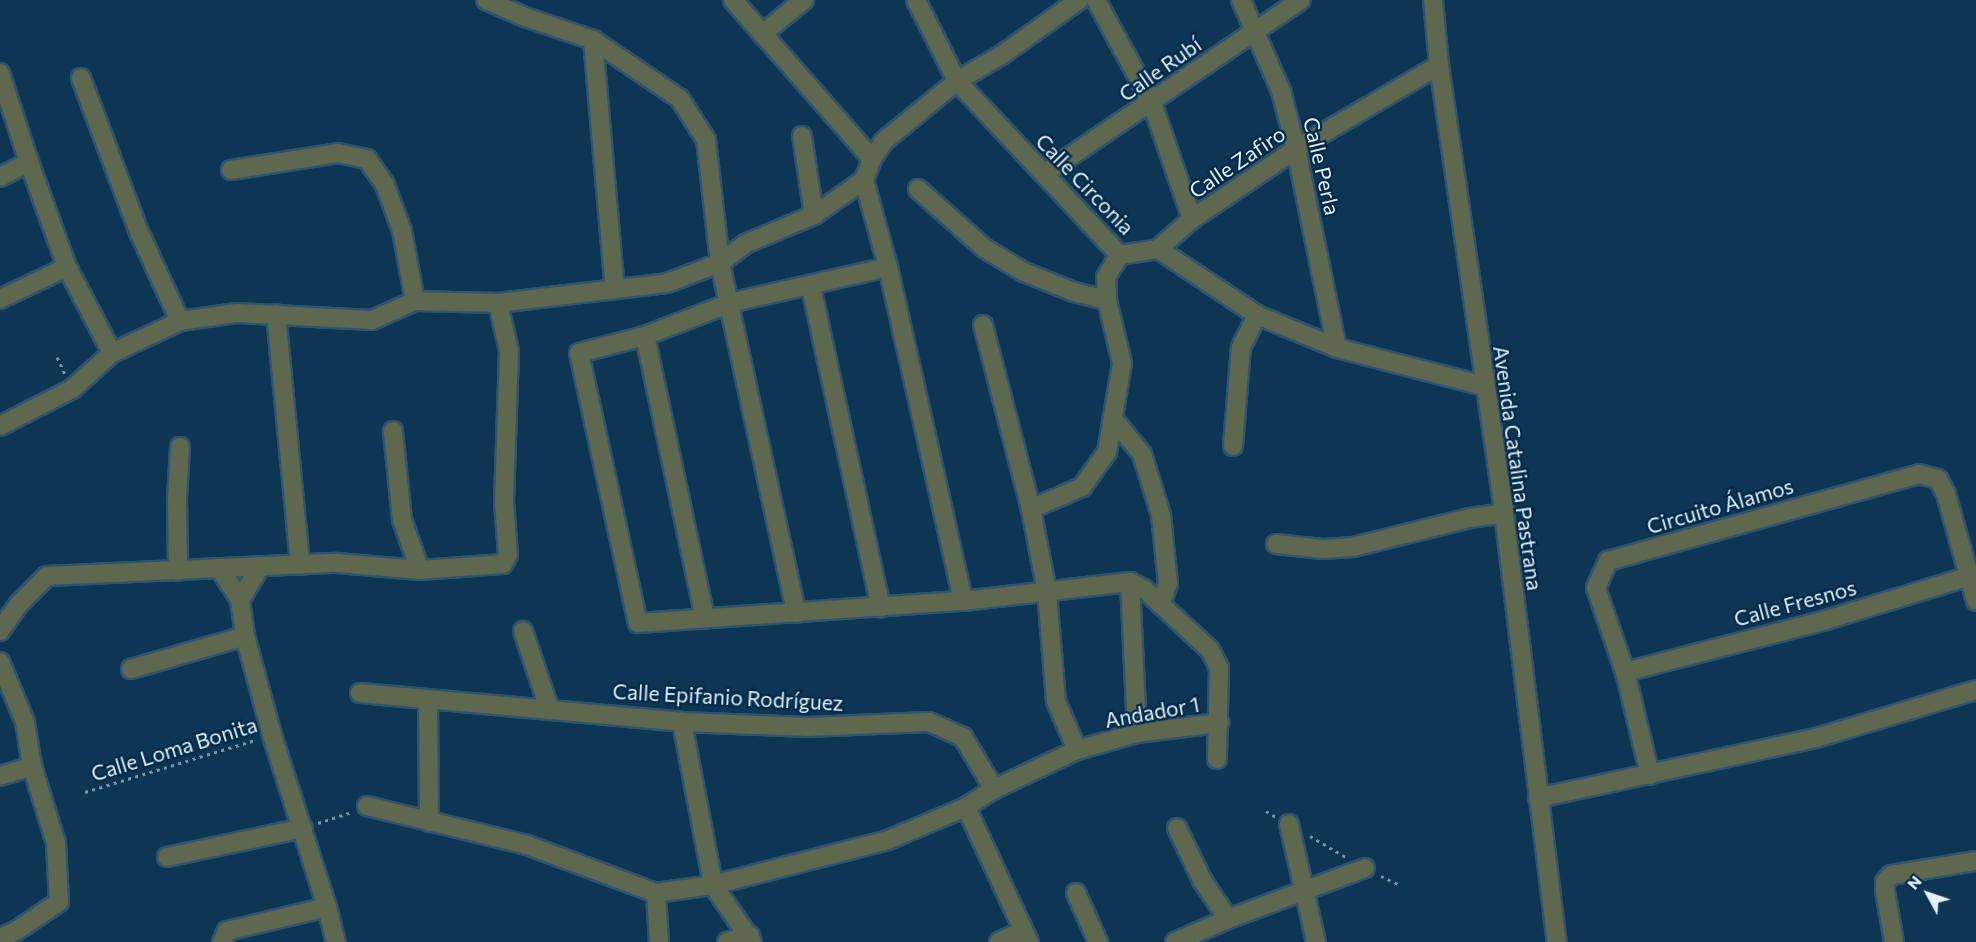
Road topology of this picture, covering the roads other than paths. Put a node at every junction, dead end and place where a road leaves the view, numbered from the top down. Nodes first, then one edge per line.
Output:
1 (486, 0) edge
2 (733, 0) edge
3 (804, 0) edge
4 (916, 0) edge
5 (1079, 0) edge
6 (1096, 0) edge
7 (1240, 0) edge
8 (1300, 0) edge
9 (1433, 0) edge
10 (1256, 30) junction
11 (762, 34) junction
12 (593, 40) junction
13 (1439, 65) junction
14 (0, 73) edge
15 (81, 78) dead end
16 (957, 81) junction
17 (1152, 103) junction
18 (802, 136) dead end
19 (1296, 149) junction
20 (872, 159) junction
21 (28, 162) junction
22 (231, 170) dead end
23 (1044, 174) junction
24 (0, 177) edge
25 (864, 180) junction
26 (918, 189) dead end
27 (814, 215) junction
28 (1192, 219) junction
29 (1158, 249) junction
30 (1120, 255) junction
31 (720, 263) junction
32 (67, 267) junction
33 (888, 267) junction
34 (811, 286) junction
35 (615, 289) junction
36 (0, 299) edge
37 (1107, 300) junction
38 (416, 301) junction
39 (498, 303) junction
40 (730, 303) junction
41 (276, 314) junction
42 (1257, 315) junction
43 (180, 321) junction
44 (983, 325) dead end
45 (645, 336) junction
46 (1337, 348) junction
47 (112, 353) junction
48 (1484, 386) junction
49 (1114, 420) junction
50 (0, 426) edge
51 (393, 431) dead end
52 (1233, 446) dead end
53 (180, 447) dead end
54 (1031, 509) junction
55 (1504, 513) junction
56 (1276, 544) dead end
57 (300, 565) junction
58 (260, 567) junction
59 (220, 569) junction
60 (420, 570) junction
61 (178, 571) junction
62 (1973, 574) edge
63 (1130, 582) junction
64 (1047, 592) junction
65 (240, 600) junction
66 (963, 601) junction
67 (1976, 601) edge
68 (1160, 605) junction
69 (881, 607) junction
70 (796, 613) junction
71 (705, 619) junction
72 (1, 630) edge
73 (523, 631) dead end
74 (245, 636) junction
75 (0, 662) edge
76 (131, 669) dead end
77 (1625, 672) junction
78 (1976, 690) edge
79 (360, 693) dead end
80 (428, 701) junction
81 (549, 708) junction
82 (682, 722) junction
83 (1219, 723) junction
84 (1137, 733) junction
85 (1077, 750) junction
86 (1217, 759) dead end
87 (32, 766) junction
88 (0, 776) edge
89 (1650, 776) junction
90 (994, 789) junction
91 (1538, 798) junction
92 (368, 806) road end
93 (966, 807) junction
94 (429, 822) junction
95 (1289, 824) dead end
96 (303, 828) junction
97 (1177, 828) dead end
98 (167, 857) dead end
99 (1976, 861) edge
100 (1365, 868) dead end
101 (713, 885) junction
102 (1076, 892) dead end
103 (1305, 892) junction
104 (656, 893) junction
105 (327, 907) junction
106 (1227, 919) junction
107 (1026, 936) edge
108 (0, 938) edge
109 (751, 939) edge
110 (222, 942) edge
111 (336, 942) edge
112 (659, 942) edge
113 (727, 942) edge
114 (999, 942) edge
115 (1098, 942) edge
116 (1175, 942) edge
117 (1316, 942) edge
118 (1557, 942) edge
119 (1894, 942) edge

1 - 12 street
2 - 11 street
3 - 11 street
4 - 16 street, Calle Circonia
5 - 16 street
6 - 17 street
7 - 10 street, Calle Perla
8 - 10 street, Calle Rubí
9 - 13 street, Avenida Catalina Pastrana
10 - 17 street, Calle Rubí
10 - 19 street, Calle Perla
11 - 20 street
12 - 31 street
12 - 35 street
13 - 19 street, Calle Zafiro
13 - 48 street, Avenida Catalina Pastrana
14 - 21 street
15 - 43 street
16 - 20 street
16 - 23 street, Calle Circonia
17 - 23 street, Calle Rubí
17 - 28 street
18 - 27 street
19 - 28 street, Calle Zafiro
19 - 46 street, Calle Perla
20 - 25 street
21 - 24 street
21 - 32 street
22 - 38 street
23 - 30 street, Calle Circonia
25 - 27 street
25 - 33 street
26 - 37 street
27 - 31 street
28 - 29 street, Calle Zafiro
29 - 30 street, Calle Circonia
29 - 42 street
30 - 37 street
31 - 35 street
31 - 40 street
32 - 36 street
32 - 47 street
33 - 34 street
33 - 66 street
34 - 40 street
34 - 69 street
35 - 39 street
37 - 49 street
38 - 39 street
38 - 41 street
39 - 60 street
40 - 45 street
40 - 70 street
41 - 43 street
41 - 57 street
42 - 46 street
42 - 52 street
43 - 47 street
44 - 54 street
45 - 71 street
45 - 71 street
46 - 48 street
47 - 50 street
48 - 55 street, Avenida Catalina Pastrana
49 - 54 street
49 - 68 street
51 - 60 street
53 - 61 street
54 - 64 street
55 - 56 street
55 - 91 street, Avenida Catalina Pastrana
57 - 58 street
57 - 60 street
58 - 59 street
58 - 65 street
59 - 61 street
59 - 65 street
61 - 72 street
62 - 67 street, Circuito Álamos
62 - 77 street, Calle Fresnos
62 - 77 street, Circuito Álamos
63 - 64 street
63 - 68 street
63 - 84 street
64 - 66 street
64 - 85 street
65 - 74 street
66 - 69 street
68 - 83 street
69 - 70 street
70 - 71 street
73 - 81 street
74 - 76 street
74 - 96 street
75 - 87 street
77 - 89 street, Circuito Álamos
78 - 89 street
79 - 80 street, Calle Epifanio Rodríguez
80 - 81 street, Calle Epifanio Rodríguez
80 - 94 street
81 - 82 street, Calle Epifanio Rodríguez
82 - 90 street, Calle Epifanio Rodríguez
82 - 101 street
83 - 84 street, Andador 1
83 - 86 street
84 - 85 street, Andador 1
85 - 90 street, Andador 1
87 - 88 street
87 - 108 street
89 - 91 street
90 - 93 street, Andador 1
91 - 118 street, Avenida Catalina Pastrana
92 - 94 street
93 - 101 street, Andador 1
93 - 107 street
94 - 104 street
95 - 103 street
96 - 98 street
96 - 105 street
97 - 106 street
99 - 119 street
100 - 103 street
101 - 104 street, Andador 1
101 - 109 street
102 - 115 street
103 - 106 street
103 - 117 street
104 - 112 street
105 - 110 street
105 - 111 street
106 - 116 street
107 - 114 street
109 - 113 street

